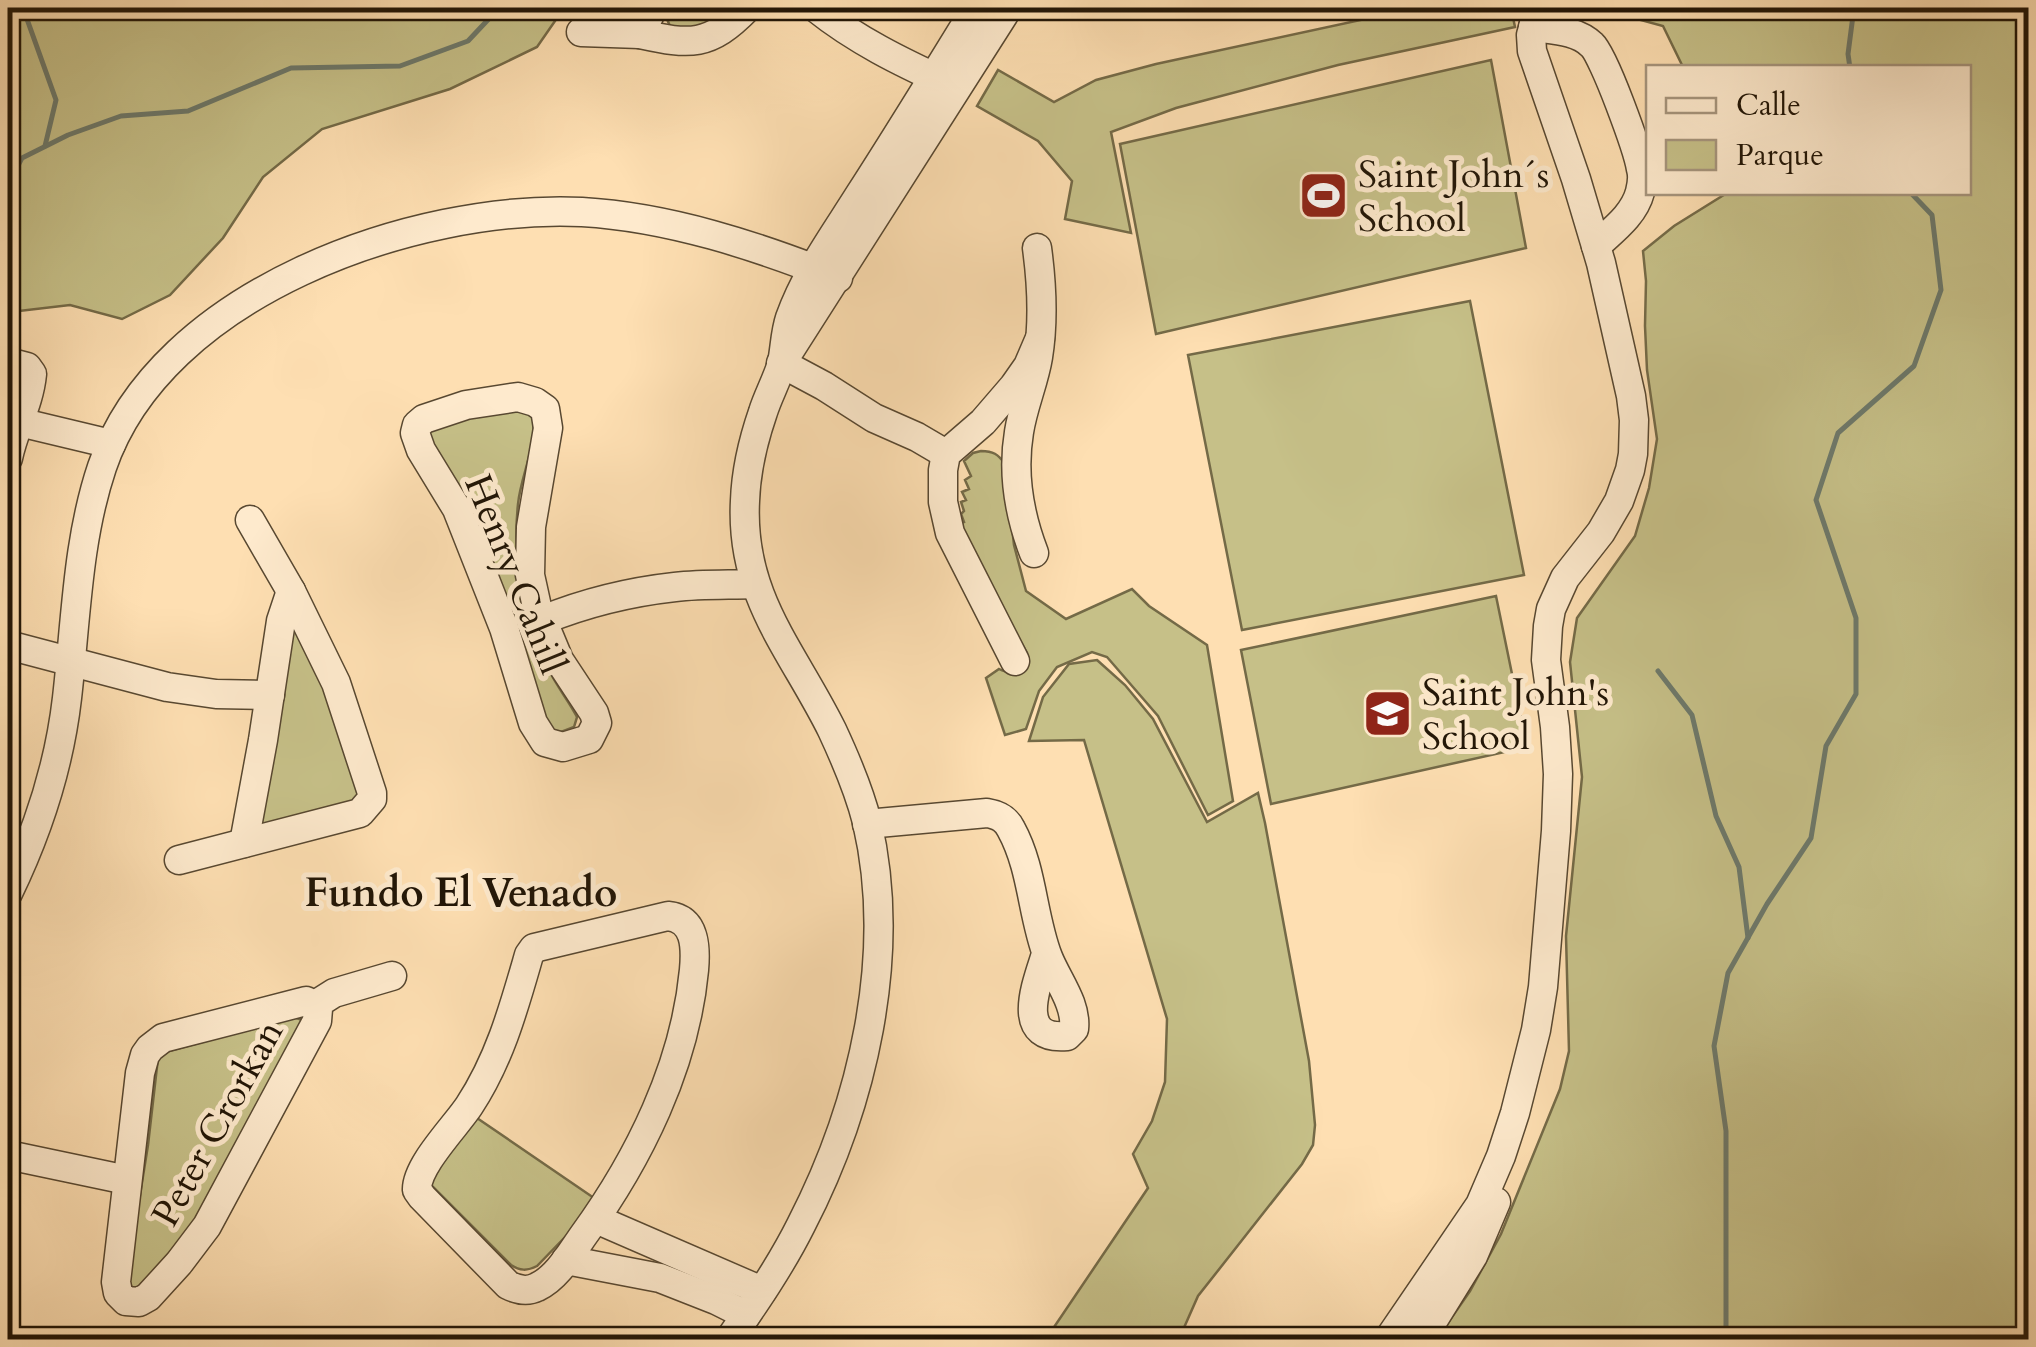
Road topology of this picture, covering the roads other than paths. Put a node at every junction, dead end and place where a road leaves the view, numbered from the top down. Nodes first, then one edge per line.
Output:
1 (652, 8) edge
2 (748, 8) edge
3 (816, 8) edge
4 (976, 8) edge
5 (1008, 8) edge
6 (1536, 17) edge
7 (581, 32) dead end
8 (640, 34) junction
9 (946, 83) junction
10 (1596, 246) junction
11 (1037, 248) dead end
12 (825, 273) junction
13 (1040, 338) junction
14 (8, 362) edge
15 (782, 364) junction
16 (20, 422) junction
17 (111, 444) junction
18 (956, 446) junction
19 (1017, 448) junction
20 (8, 458) edge
21 (250, 520) dead end
22 (1034, 553) dead end
23 (755, 584) junction
24 (290, 591) junction
25 (543, 620) junction
26 (8, 646) edge
27 (1015, 661) dead end
28 (71, 662) junction
29 (270, 695) junction
30 (867, 824) junction
31 (244, 843) junction
32 (179, 860) dead end
33 (8, 893) edge
34 (1046, 954) dead end
35 (392, 976) dead end
36 (314, 1005) junction
37 (8, 1155) edge
38 (1501, 1156) junction
39 (128, 1180) junction
40 (596, 1219) junction
41 (566, 1260) junction
42 (762, 1291) junction
43 (746, 1315) junction
44 (729, 1340) edge
45 (1388, 1340) edge
46 (1420, 1340) edge

1 - 8 street
2 - 8 street
3 - 9 street
4 - 9 street
5 - 9 street
6 - 10 street
6 - 10 street
7 - 8 street
9 - 12 street
10 - 38 street
11 - 13 street
12 - 15 street
12 - 17 street
13 - 18 street
13 - 19 street
14 - 16 street
15 - 18 street
15 - 23 street
16 - 17 street
16 - 20 street
17 - 28 street
18 - 19 street
18 - 27 street
19 - 22 street
21 - 24 street
23 - 25 street, Henry Cahill
23 - 30 street
24 - 29 street
24 - 31 street
25 - 25 street, Henry Cahill
26 - 28 street
28 - 29 street
28 - 33 street
29 - 31 street
30 - 34 street
30 - 42 street
31 - 32 street
35 - 36 street, Peter Crorkan
36 - 39 street, Peter Crorkan
36 - 39 street, Peter Crorkan
37 - 39 street, Peter Crorkan
38 - 45 street
38 - 46 street
40 - 41 street
40 - 41 street
40 - 42 street
41 - 43 street
42 - 43 street
43 - 44 street

